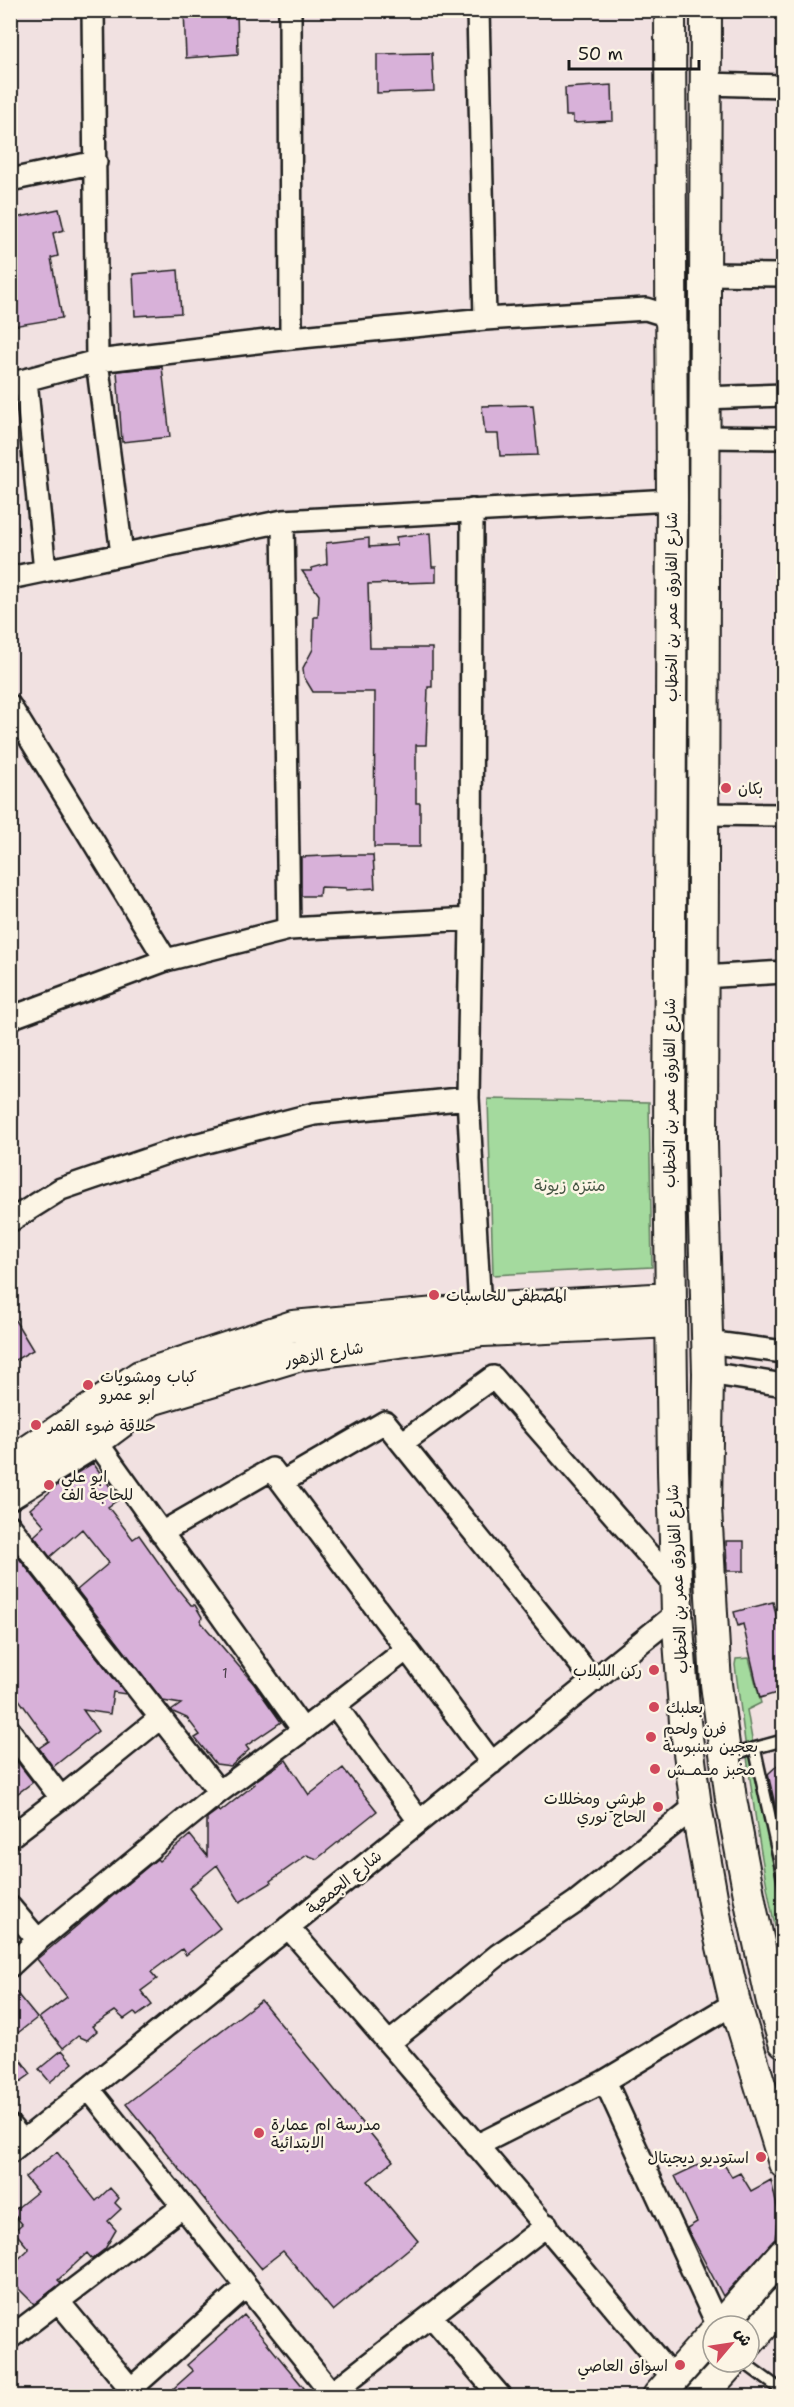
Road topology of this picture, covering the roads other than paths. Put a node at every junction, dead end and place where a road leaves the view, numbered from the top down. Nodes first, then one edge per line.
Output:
1 (93, 10) edge
2 (290, 10) edge
3 (478, 10) edge
4 (670, 10) edge
5 (706, 10) edge
6 (706, 84) junction
7 (783, 86) edge
8 (96, 162) junction
9 (10, 180) edge
10 (704, 274) junction
11 (783, 275) edge
12 (485, 319) junction
13 (671, 330) junction
14 (704, 332) junction
15 (291, 338) junction
16 (98, 361) junction
17 (18, 382) edge
18 (783, 395) edge
19 (704, 398) junction
20 (703, 437) junction
21 (783, 438) edge
22 (672, 500) junction
23 (472, 510) junction
24 (283, 520) junction
25 (122, 554) junction
26 (45, 571) junction
27 (10, 578) edge
28 (10, 706) edge
29 (703, 814) junction
30 (783, 815) edge
31 (471, 919) junction
32 (289, 929) junction
33 (166, 960) junction
34 (783, 972) edge
35 (703, 978) junction
36 (10, 1018) edge
37 (468, 1098) junction
38 (10, 1221) edge
39 (480, 1309) junction
40 (671, 1310) junction
41 (293, 1326) junction
42 (707, 1342) junction
43 (783, 1352) edge
44 (301, 1355) junction
45 (708, 1374) junction
46 (783, 1385) edge
47 (96, 1441) junction
48 (402, 1443) junction
49 (12, 1458) edge
50 (282, 1482) junction
51 (10, 1494) edge
52 (10, 1526) edge
53 (161, 1533) junction
54 (677, 1600) junction
55 (407, 1649) junction
56 (594, 1681) junction
57 (335, 1705) junction
58 (160, 1718) junction
59 (303, 1730) junction
60 (10, 1731) edge
61 (783, 1740) edge
62 (755, 1749) junction
63 (726, 1756) junction
64 (492, 1763) junction
65 (219, 1792) junction
66 (61, 1798) junction
67 (696, 1806) junction
68 (419, 1821) junction
69 (10, 1837) edge
70 (783, 1882) edge
71 (10, 1907) edge
72 (288, 1928) junction
73 (38, 1940) junction
74 (10, 1966) edge
75 (735, 2003) junction
76 (783, 2042) edge
77 (389, 2043) junction
78 (605, 2081) junction
79 (89, 2089) junction
80 (15, 2140) edge
81 (476, 2146) junction
82 (783, 2163) edge
83 (182, 2207) junction
84 (547, 2225) junction
85 (783, 2253) edge
86 (245, 2287) junction
87 (58, 2301) junction
88 (783, 2302) edge
89 (713, 2314) edge
90 (730, 2314) edge
91 (432, 2317) junction
92 (761, 2328) edge
93 (10, 2338) edge
94 (701, 2348) edge
95 (721, 2374) edge
96 (759, 2374) edge
97 (666, 2388) edge
98 (783, 2392) edge
99 (127, 2393) edge
100 (331, 2396) edge
101 (500, 2397) edge
102 (701, 2397) edge

1 - 8 street
2 - 15 street
3 - 12 street
4 - 13 main road, شارع الفاروق عمر بن الخطاب
5 - 6 main road
6 - 7 street
6 - 10 main road
8 - 9 street
8 - 16 street
10 - 11 street
10 - 14 main road
12 - 13 street
12 - 15 street
13 - 14 main road
13 - 22 main road, شارع الفاروق عمر بن الخطاب
14 - 19 main road
15 - 16 street
16 - 17 street
16 - 25 street
17 - 26 street
18 - 19 street
19 - 20 main road
20 - 21 street
20 - 29 main road
22 - 23 street
22 - 40 main road, شارع الفاروق عمر بن الخطاب
23 - 24 street
23 - 31 street
24 - 25 street
24 - 32 street
25 - 26 street
26 - 27 street
28 - 33 street
29 - 30 street
29 - 35 main road
31 - 32 street
31 - 37 street
32 - 33 street
33 - 36 street
34 - 35 street
35 - 42 main road
37 - 38 street
37 - 39 street
39 - 40 main road, شارع الزهور
39 - 41 main road, شارع الزهور
40 - 44 main road, شارع الزهور
40 - 54 main road, شارع الفاروق عمر بن الخطاب
41 - 44 main road
41 - 49 main road, شارع الزهور
42 - 43 street
42 - 45 main road
44 - 47 main road, شارع الزهور
45 - 46 street
45 - 63 main road
47 - 51 main road, شارع الزهور
47 - 53 street
48 - 50 street
48 - 54 street
48 - 56 street
50 - 53 street
50 - 55 street
52 - 58 street
53 - 59 street
54 - 56 street, شارع الجمعية
54 - 67 main road, شارع الفاروق عمر بن الخطاب
55 - 57 street
55 - 64 street
56 - 64 street, شارع الجمعية
57 - 59 street
57 - 68 street
58 - 65 street
58 - 66 street
59 - 65 street
60 - 66 street
61 - 62 lane
62 - 63 lane
62 - 70 lane
63 - 76 main road
64 - 68 street, شارع الجمعية
65 - 73 street
66 - 69 street
67 - 75 main road, شارع الفاروق عمر بن الخطاب
67 - 77 street
68 - 72 street, شارع الجمعية
71 - 73 street
72 - 77 street
72 - 79 street, شارع الجمعية
73 - 74 street
75 - 78 street
75 - 82 main road, شارع الفاروق عمر بن الخطاب
77 - 81 street
78 - 81 street
78 - 89 street
79 - 80 street, شارع الجمعية
79 - 83 street
81 - 84 street
83 - 86 street
83 - 87 street
84 - 91 street
84 - 97 street
85 - 90 main road
86 - 99 street
86 - 100 street
87 - 93 street
87 - 99 street
88 - 92 main road
91 - 100 street
91 - 101 street
94 - 97 main road
95 - 102 main road
96 - 98 lane

